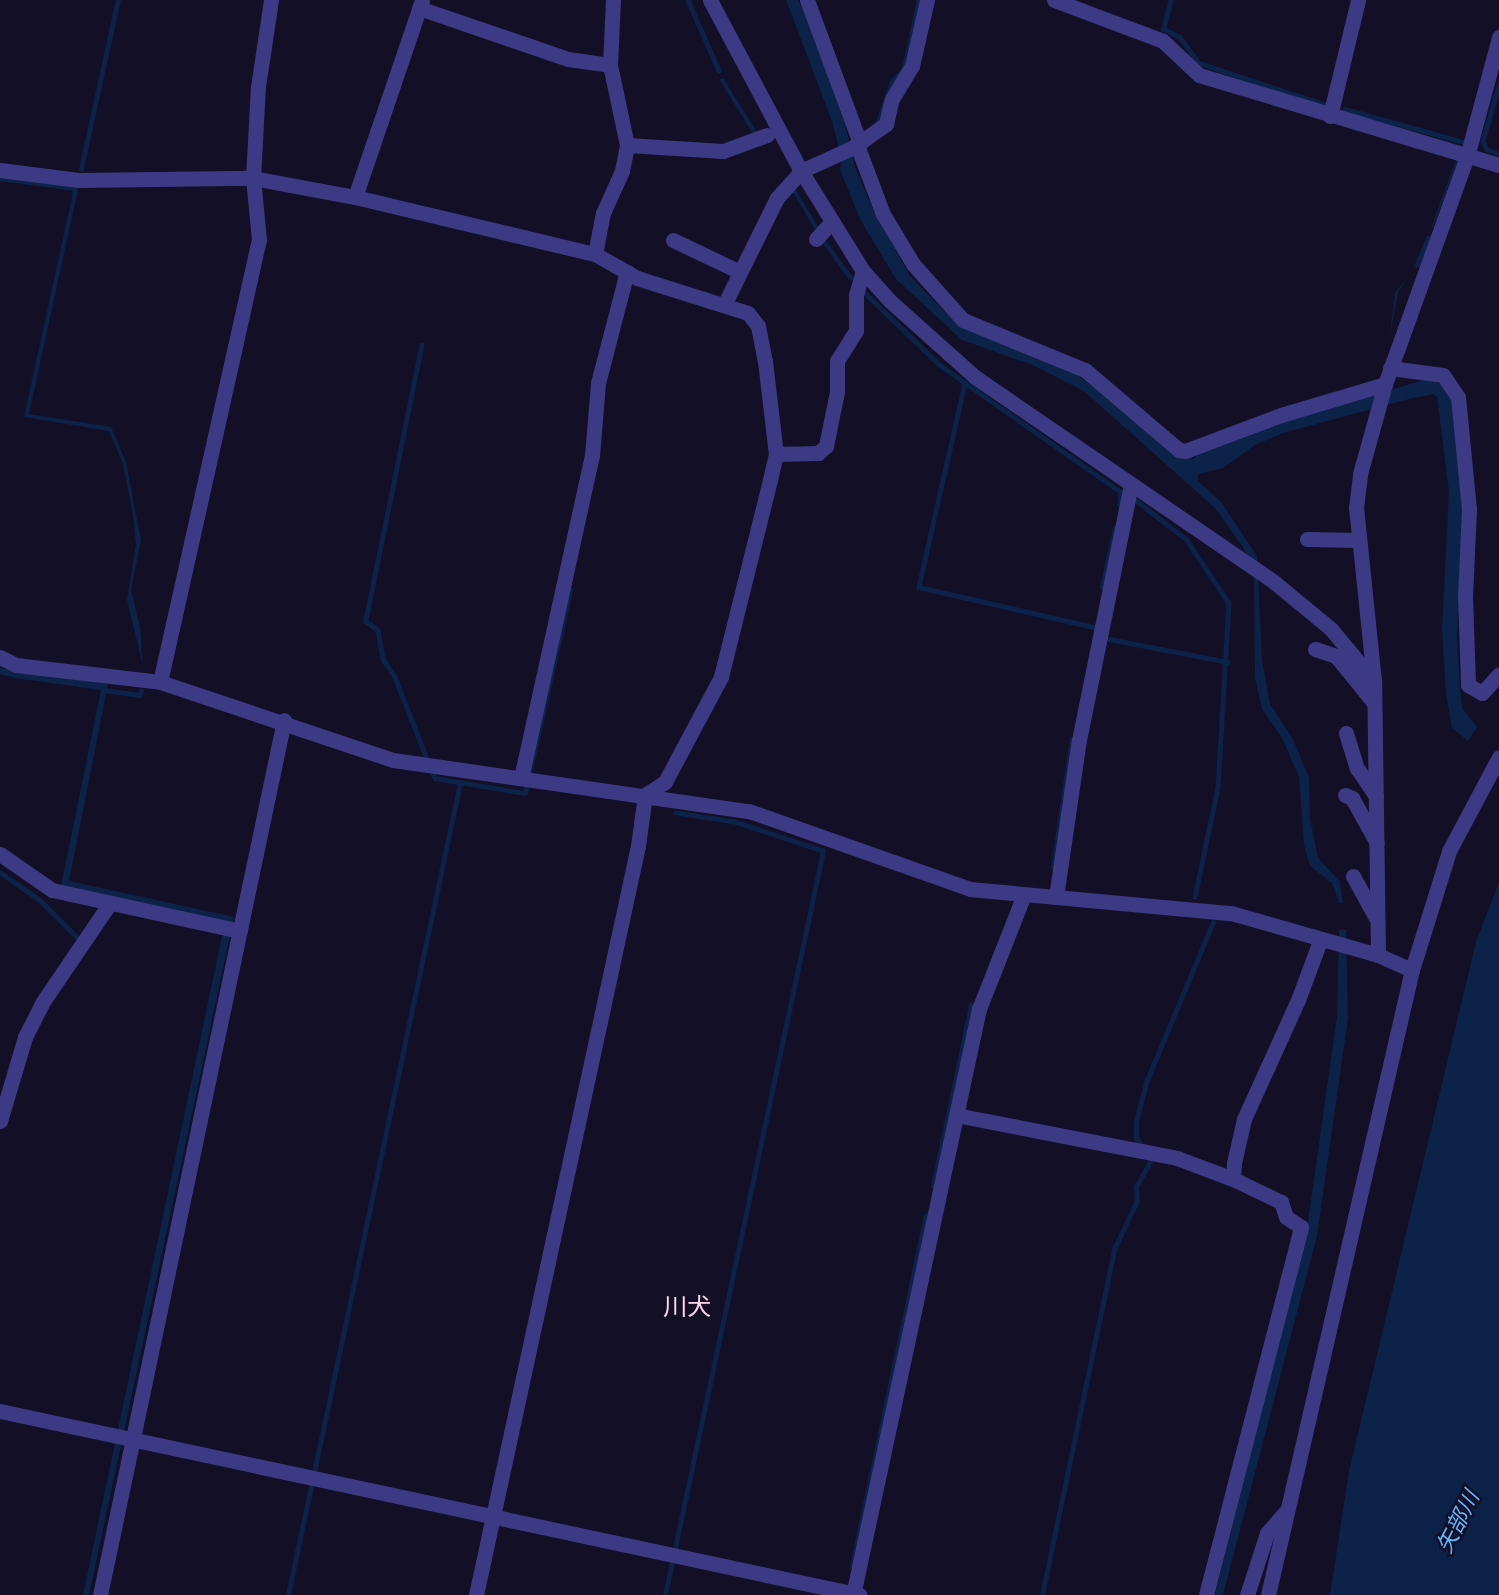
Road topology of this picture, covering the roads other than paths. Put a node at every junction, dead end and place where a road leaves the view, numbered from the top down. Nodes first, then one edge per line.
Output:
1 (271, 0) edge
2 (613, 0) edge
3 (710, 0) edge
4 (807, 0) edge
5 (927, 0) edge
6 (1054, 0) edge
7 (1358, 0) edge
8 (420, 4) edge
9 (1499, 37) edge
10 (610, 65) junction
11 (1330, 116) junction
12 (767, 135) dead end
13 (627, 145) junction
14 (856, 145) junction
15 (1468, 153) junction
16 (1499, 165) edge
17 (0, 170) edge
18 (801, 171) junction
19 (253, 178) junction
20 (355, 197) junction
21 (832, 221) junction
22 (673, 240) dead end
23 (816, 240) dead end
24 (595, 254) junction
25 (738, 271) junction
26 (864, 271) junction
27 (627, 272) junction
28 (725, 303) junction
29 (1390, 368) junction
30 (1385, 384) junction
31 (776, 454) junction
32 (1131, 484) junction
33 (1307, 539) dead end
34 (1359, 540) junction
35 (1315, 649) dead end
36 (0, 657) edge
37 (1499, 674) edge
38 (1374, 681) junction
39 (160, 682) junction
40 (1374, 704) junction
41 (284, 720) junction
42 (1346, 733) dead end
43 (1499, 757) edge
44 (521, 778) junction
45 (645, 795) junction
46 (1345, 795) dead end
47 (1376, 796) junction
48 (1377, 843) junction
49 (0, 854) edge
50 (1353, 876) dead end
51 (1024, 895) junction
52 (1056, 897) junction
53 (110, 903) junction
54 (1378, 922) junction
55 (232, 929) junction
56 (1320, 941) junction
57 (1378, 955) junction
58 (1412, 970) junction
59 (956, 1115) junction
60 (0, 1121) edge
61 (1233, 1179) junction
62 (0, 1411) edge
63 (124, 1438) junction
64 (1288, 1510) junction
65 (492, 1519) junction
66 (855, 1594) edge
67 (100, 1595) edge
68 (476, 1595) edge
69 (1206, 1595) edge
70 (1247, 1595) edge
71 (1268, 1595) edge

1 - 19 street
2 - 10 street
3 - 18 street
4 - 14 street
5 - 14 street
6 - 11 street
7 - 11 street
8 - 10 street
8 - 20 street
9 - 15 street
10 - 13 street
11 - 15 street
12 - 13 street
13 - 24 street
14 - 18 street
14 - 30 street
15 - 16 street
15 - 29 street
17 - 19 street
18 - 21 street
18 - 25 street
19 - 20 street
19 - 39 street
20 - 24 street
21 - 23 street
21 - 26 street
22 - 25 street
24 - 27 street
25 - 28 street
26 - 31 street
26 - 32 street
27 - 28 street
27 - 44 street
28 - 31 street
29 - 30 street
29 - 37 street
30 - 34 street
31 - 45 street
32 - 38 street
32 - 52 street
33 - 34 street
34 - 38 street
35 - 40 street
36 - 39 street
38 - 40 street
39 - 41 street
40 - 47 street
41 - 44 street
41 - 55 street
42 - 47 street
43 - 58 street
44 - 45 street
45 - 51 street
45 - 65 street
46 - 48 street
47 - 48 street
48 - 54 street
49 - 53 street
50 - 54 street
51 - 52 street
51 - 59 street
52 - 56 street
53 - 55 street
53 - 60 street
54 - 57 street
55 - 63 street
56 - 57 street
56 - 61 street
57 - 58 street
58 - 64 street
59 - 61 street
59 - 66 street
61 - 69 street
62 - 63 street
63 - 65 street
63 - 67 street
64 - 70 street
64 - 71 street
65 - 66 street
65 - 68 street

